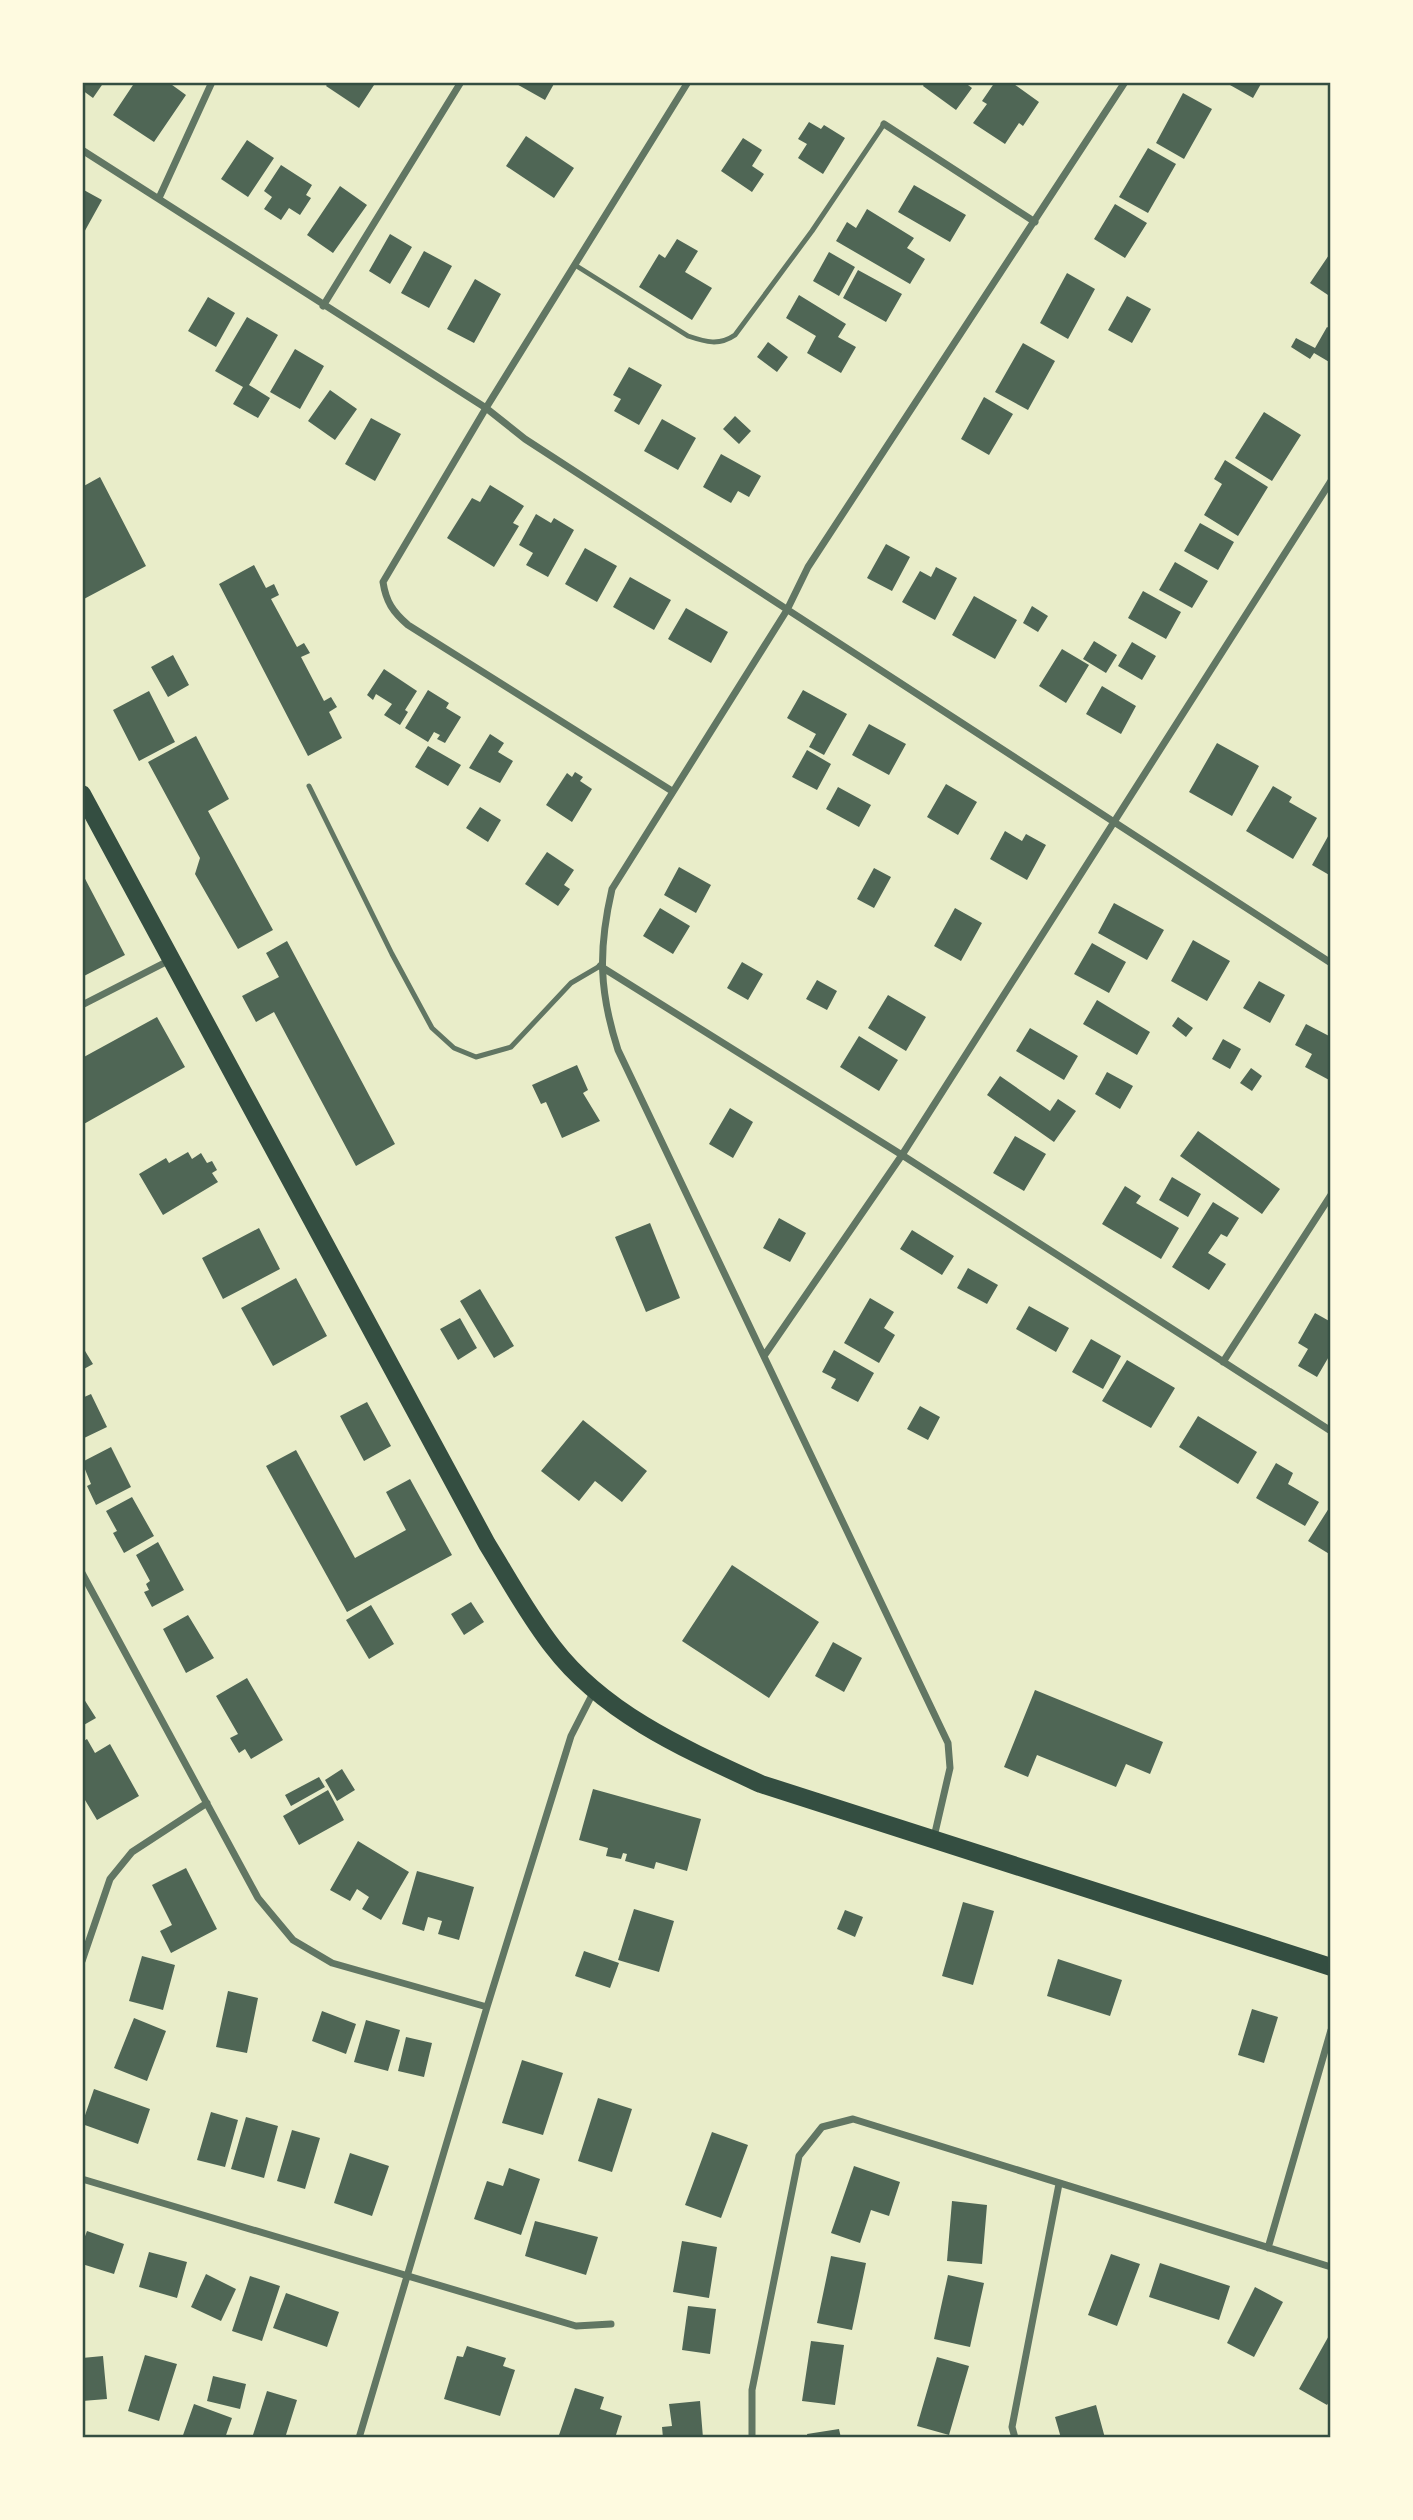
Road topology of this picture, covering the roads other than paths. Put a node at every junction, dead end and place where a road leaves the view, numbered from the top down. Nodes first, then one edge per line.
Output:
1 (212, 82) edge
2 (461, 82) edge
3 (688, 82) edge
4 (1125, 82) edge
5 (884, 124) joint
6 (82, 150) edge
7 (159, 198) junction
8 (1035, 222) junction
9 (575, 265) junction
10 (323, 306) junction
11 (486, 408) junction
12 (1331, 481) edge
13 (787, 610) junction
14 (309, 786) dead end
15 (672, 792) junction
16 (82, 794) edge
17 (1113, 821) junction
18 (171, 960) junction
19 (1331, 963) edge
20 (600, 966) junction
21 (82, 1005) edge
22 (902, 1155) junction
23 (1331, 1195) edge
24 (764, 1356) junction
25 (1223, 1362) junction
26 (1331, 1431) edge
27 (82, 1573) edge
28 (594, 1690) junction
29 (207, 1803) junction
30 (933, 1842) junction
31 (82, 1961) edge
32 (1331, 1967) edge
33 (486, 2007) junction
34 (1331, 2030) edge
35 (82, 2179) edge
36 (1059, 2185) junction
37 (1268, 2248) junction
38 (1331, 2267) edge
39 (409, 2277) junction
40 (611, 2325) dead end
41 (359, 2438) edge
42 (752, 2438) edge
43 (1015, 2438) edge

1 - 7 street
2 - 10 street
3 - 9 street
4 - 8 street
5 - 8 street
5 - 9 lane
6 - 7 street
7 - 10 street
8 - 13 street
9 - 11 street
10 - 11 street
11 - 13 street
11 - 15 street
12 - 17 street
13 - 15 street
13 - 17 street
14 - 20 lane
15 - 20 street
16 - 18 main road
17 - 19 street
17 - 22 street
18 - 21 street
18 - 28 main road
20 - 22 street
20 - 24 street
22 - 24 street
22 - 25 street
23 - 25 street
24 - 30 street
25 - 26 street
27 - 29 street
28 - 30 main road
28 - 33 street
29 - 31 street
29 - 33 street
30 - 32 main road
33 - 39 street
34 - 37 street
35 - 39 street
36 - 37 street
36 - 42 street
36 - 43 street
37 - 38 street
39 - 40 street
39 - 41 street

